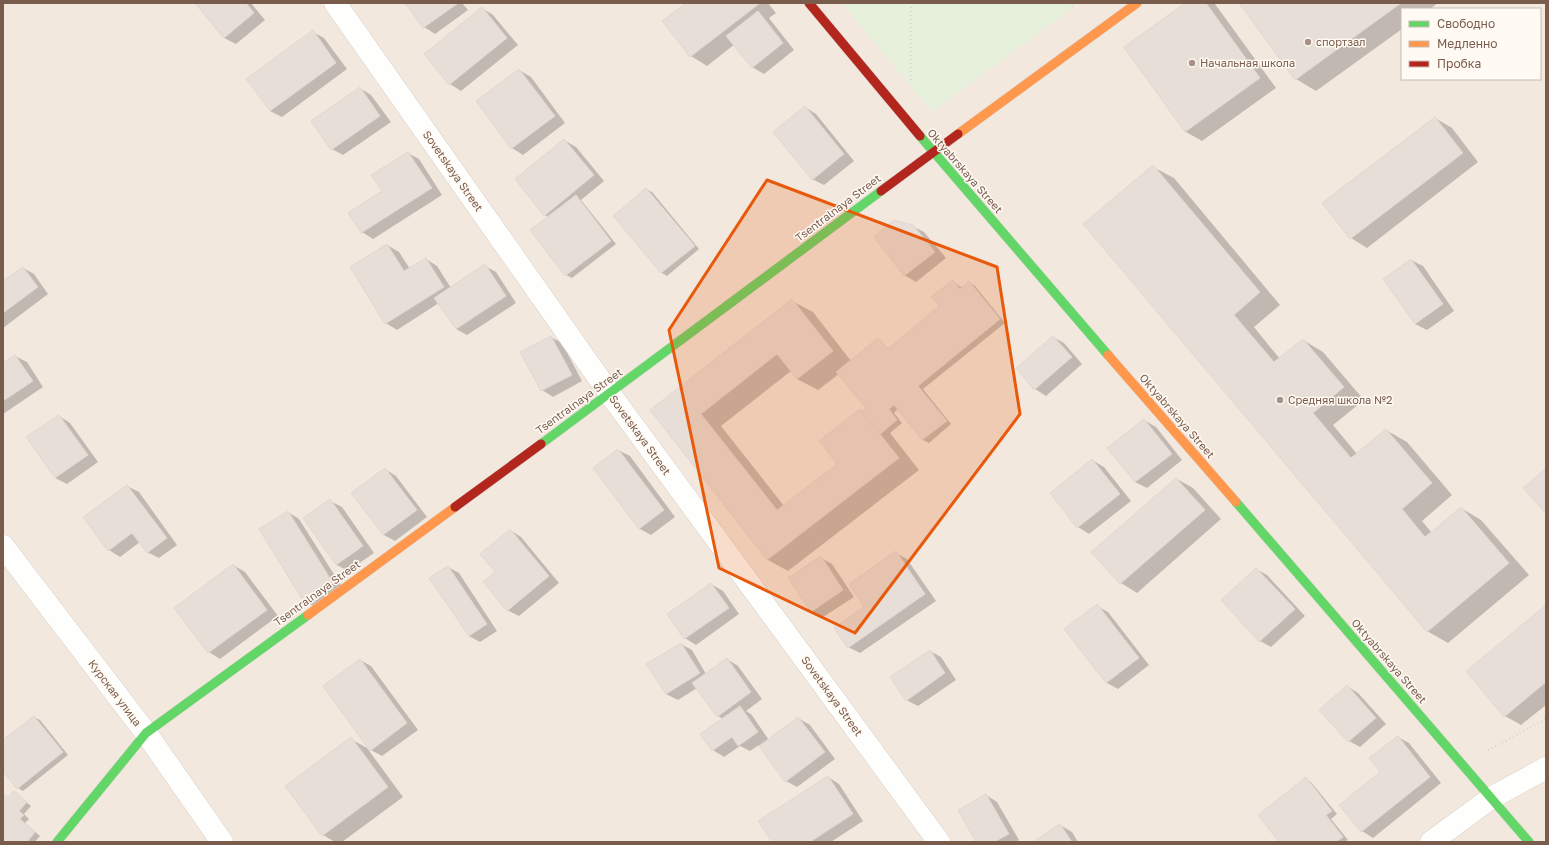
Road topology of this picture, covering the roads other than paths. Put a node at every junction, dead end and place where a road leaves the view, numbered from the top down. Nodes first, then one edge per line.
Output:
1 (335, 3) edge
2 (809, 3) edge
3 (1137, 3) edge
4 (933, 152) junction
5 (610, 394) junction
6 (3, 546) edge
7 (146, 733) junction
8 (1546, 768) edge
9 (1491, 798) junction
10 (57, 842) edge
11 (222, 842) edge
12 (939, 842) edge
13 (1431, 842) edge
14 (1529, 842) edge

1 - 5 street, Sovetskaya Street
2 - 4 street, Oktyabrskaya Street
3 - 4 street, Tsentralnaya Street
4 - 5 street, Tsentralnaya Street
4 - 9 street, Oktyabrskaya Street
5 - 7 street, Tsentralnaya Street
5 - 12 street, Sovetskaya Street
6 - 7 street, Курская улица
7 - 10 street, Tsentralnaya Street
7 - 11 street, Курская улица
8 - 9 street
9 - 13 street
9 - 14 street, Oktyabrskaya Street

